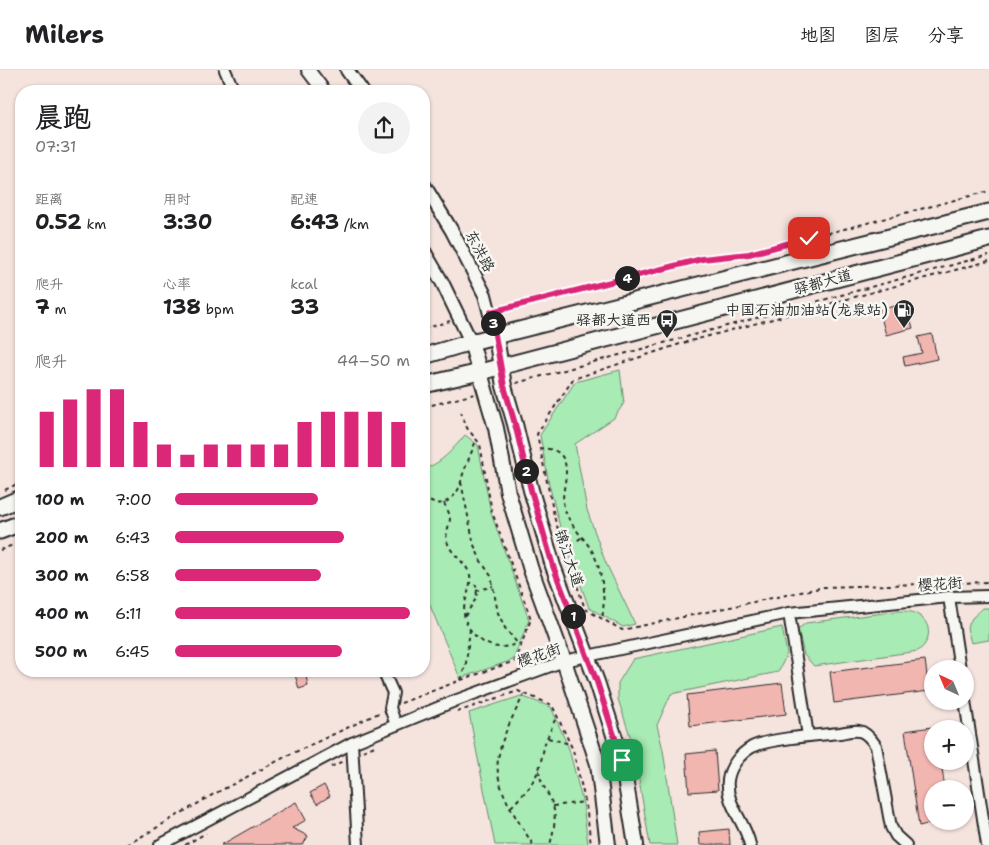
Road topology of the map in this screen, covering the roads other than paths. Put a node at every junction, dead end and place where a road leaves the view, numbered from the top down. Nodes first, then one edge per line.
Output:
1 (224, 70) edge
2 (308, 70) edge
3 (347, 70) edge
4 (231, 85) edge
5 (319, 85) edge
6 (358, 85) edge
7 (430, 195) edge
8 (989, 212) edge
9 (989, 239) edge
10 (430, 261) edge
11 (496, 337) junction
12 (471, 342) junction
13 (430, 354) edge
14 (500, 365) junction
15 (480, 372) junction
16 (430, 384) edge
17 (15, 501) edge
18 (0, 507) edge
19 (15, 526) edge
20 (2, 533) edge
21 (989, 596) edge
22 (949, 597) junction
23 (789, 613) junction
24 (587, 655) junction
25 (959, 660) edge
26 (564, 661) junction
27 (386, 677) edge
28 (966, 710) edge
29 (396, 725) junction
30 (808, 736) junction
31 (352, 743) junction
32 (987, 841) edge
33 (160, 845) edge
34 (358, 845) edge
35 (608, 845) edge
36 (636, 845) edge
37 (750, 845) edge
38 (906, 845) edge

1 - 4 street
2 - 5 street
3 - 6 street
7 - 11 street, 东洪路
8 - 11 main road, 驿都大道
9 - 14 main road, 驿都大道
10 - 12 street
11 - 12 main road, 驿都大道
11 - 14 main road, 锦江大道
12 - 13 main road, 驿都大道
12 - 15 main road
14 - 15 main road, 驿都大道
14 - 24 main road, 锦江大道
15 - 16 main road, 驿都大道
15 - 26 main road
17 - 18 main road
19 - 20 main road
21 - 22 street, 樱花街
22 - 23 street, 樱花街
22 - 25 street
23 - 24 street, 樱花街
23 - 30 street
24 - 26 street, 樱花街
24 - 36 main road, 锦江大道
26 - 29 street, 樱花街
26 - 35 main road
27 - 29 street
28 - 32 street
29 - 31 street, 樱花街
30 - 37 street
30 - 38 street
31 - 33 street, 樱花街
31 - 34 street

